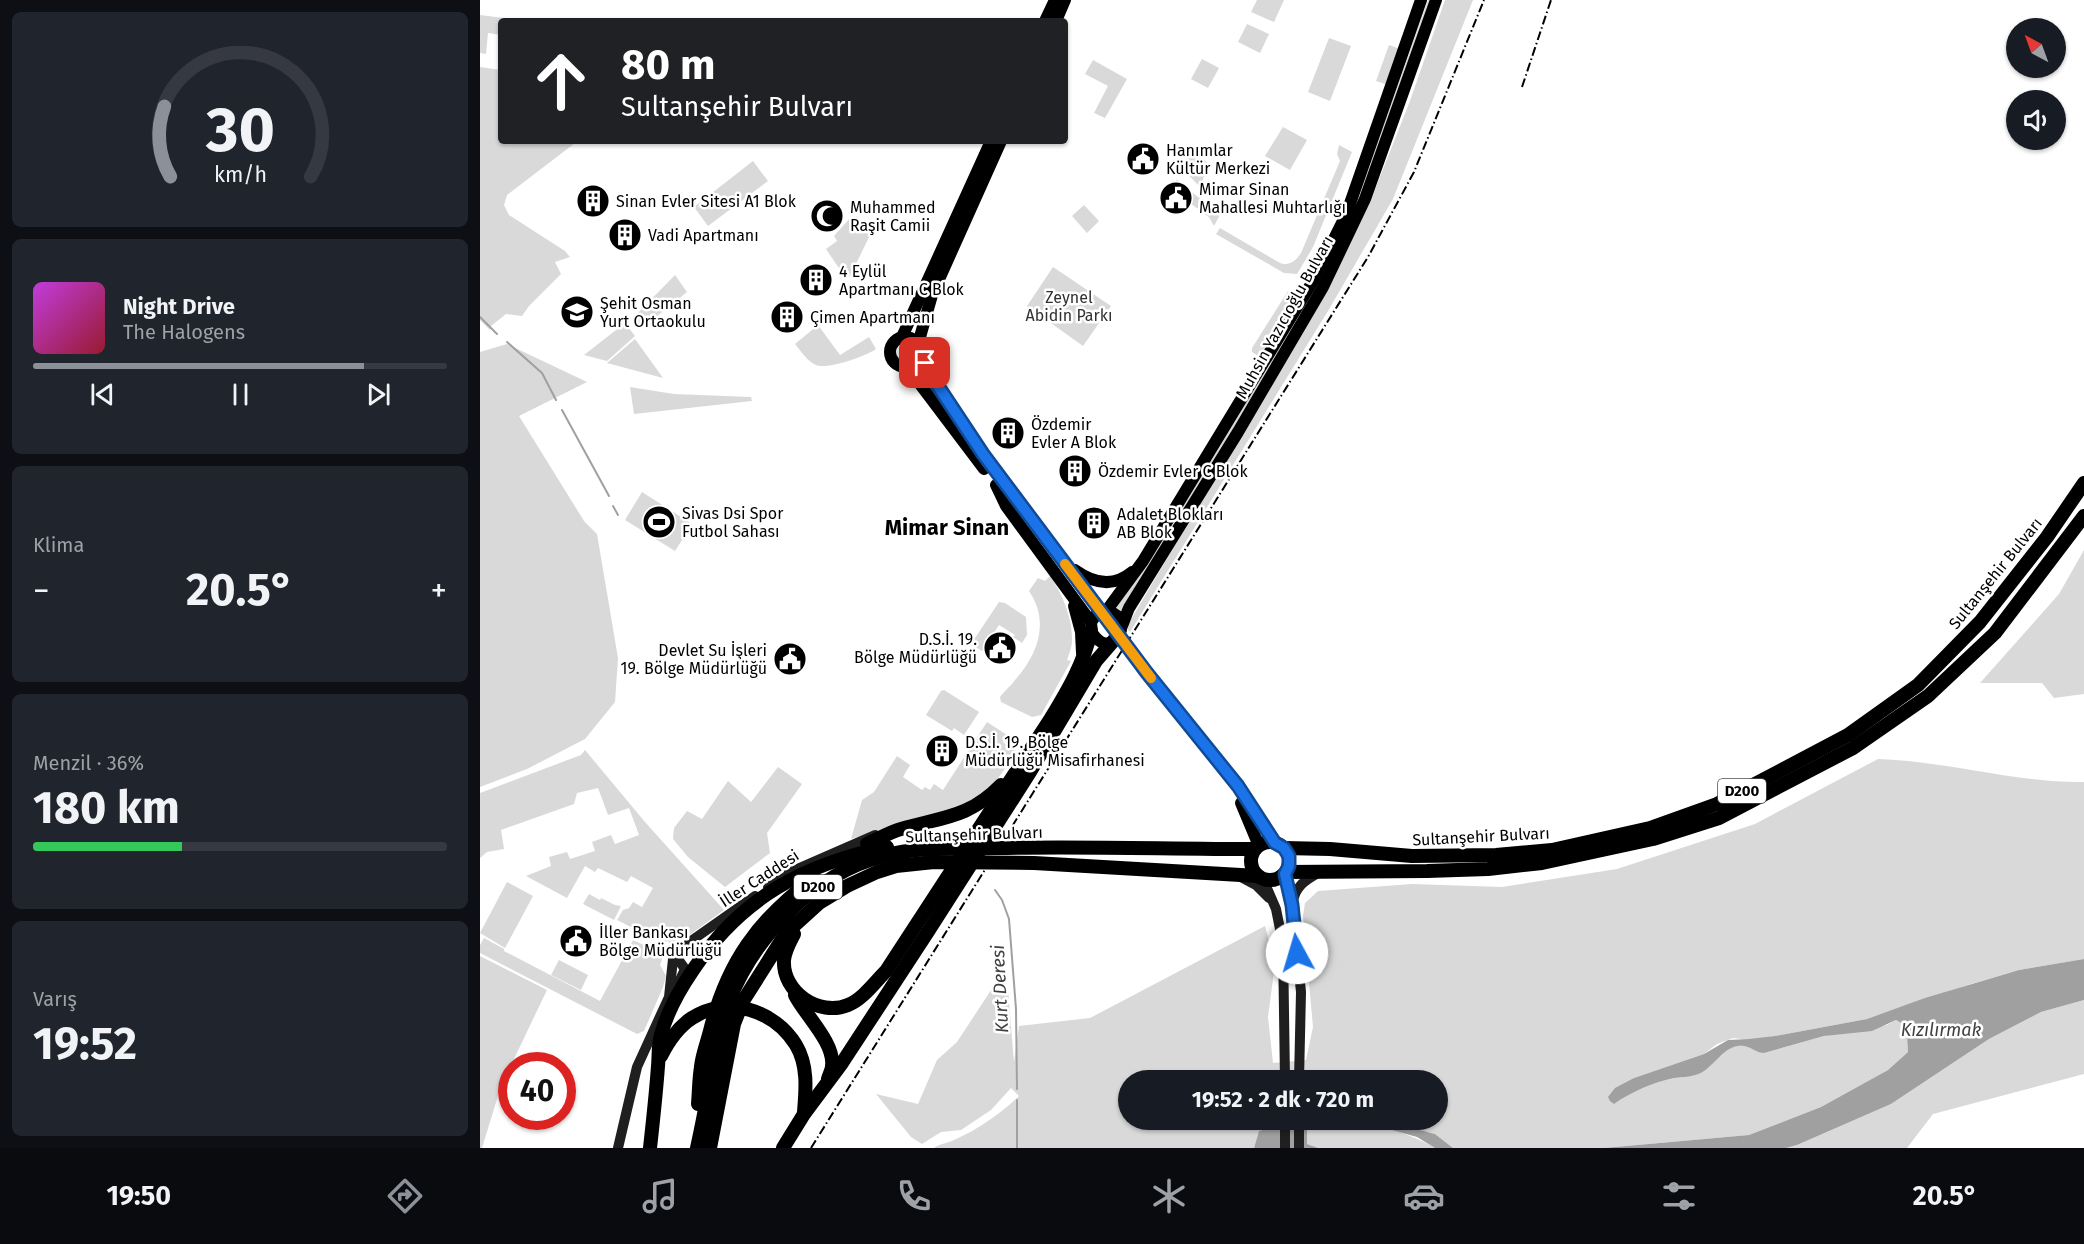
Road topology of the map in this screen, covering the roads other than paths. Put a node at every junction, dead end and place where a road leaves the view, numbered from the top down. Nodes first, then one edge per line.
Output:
1 (1054, 0) edge
2 (1065, 0) edge
3 (1421, 0) edge
4 (1436, 0) edge
5 (1046, 18) edge
6 (1057, 18) edge
7 (990, 144) edge
8 (1000, 144) edge
9 (902, 337) junction
10 (919, 348) junction
11 (907, 367) junction
12 (1000, 483) junction
13 (2084, 483) edge
14 (2084, 516) edge
15 (1143, 561) junction
16 (1075, 570) junction
17 (1068, 591) junction
18 (1105, 610) junction
19 (1091, 626) junction
20 (1118, 635) junction
21 (1082, 660) junction
22 (1144, 676) junction
23 (1025, 769) junction
24 (958, 816) junction
25 (867, 844) dead end
26 (1279, 845) junction
27 (1257, 848) junction
28 (955, 849) junction
29 (1285, 873) junction
30 (1318, 873) junction
31 (1238, 876) junction
32 (1260, 877) junction
33 (814, 878) dead end
34 (831, 896) junction
35 (1292, 905) junction
36 (1275, 907) junction
37 (790, 984) junction
38 (730, 1000) junction
39 (722, 1023) junction
40 (659, 1061) junction
41 (1285, 1070) edge
42 (1299, 1070) edge
43 (826, 1084) junction
44 (804, 1114) junction
45 (1285, 1130) edge
46 (1299, 1130) edge
47 (618, 1148) edge
48 (650, 1148) edge
49 (693, 1148) edge
50 (698, 1148) edge
51 (710, 1148) edge
52 (783, 1148) edge
53 (1285, 1148) edge
54 (1299, 1148) edge

1 - 5 main road
2 - 6 main road
3 - 15 main road, Muhsin Yazıcıoğlu Bulvarı
4 - 20 main road, Muhsin Yazıcıoğlu Bulvarı
7 - 9 main road
8 - 10 main road
9 - 10 main road
9 - 11 main road
10 - 11 main road
10 - 12 main road
11 - 12 main road
12 - 16 main road
12 - 17 main road
12 - 22 main road
13 - 26 highway, Sultanşehir Bulvarı / D200
14 - 30 highway, Sultanşehir Bulvarı / D200
15 - 16 main road
15 - 18 main road, Muhsin Yazıcıoğlu Bulvarı
16 - 18 main road
17 - 19 main road
17 - 21 main road
18 - 19 main road, Muhsin Yazıcıoğlu Bulvarı
18 - 20 main road
19 - 20 main road
19 - 21 highway
20 - 23 highway, Muhsin Yazıcıoğlu Bulvarı
21 - 23 highway
22 - 26 main road
22 - 27 main road
23 - 24 highway
23 - 37 highway
23 - 43 highway
24 - 25 highway
24 - 47 street, İller Caddesi
26 - 27 highway, Sultanşehir Bulvarı
26 - 29 highway
27 - 28 highway, Sultanşehir Bulvarı / D200
27 - 32 highway
28 - 38 highway, Sultanşehir Bulvarı / D200
28 - 40 highway
29 - 30 highway, Sultanşehir Bulvarı / D200
29 - 32 highway, Sultanşehir Bulvarı
29 - 35 street
30 - 35 street
31 - 32 highway, Sultanşehir Bulvarı / D200
31 - 34 highway, Sultanşehir Bulvarı / D200
31 - 36 street
32 - 36 street
33 - 38 highway
34 - 37 highway
34 - 38 highway, Sultanşehir Bulvarı / D200
35 - 42 street
36 - 41 street
37 - 43 highway
38 - 39 highway, Sultanşehir Bulvarı / D200
39 - 49 highway
39 - 50 highway, Sultanşehir Bulvarı / D200
39 - 51 highway, Sultanşehir Bulvarı / D200
40 - 44 highway
40 - 48 highway
43 - 44 highway
44 - 52 highway
45 - 53 street
46 - 54 street

